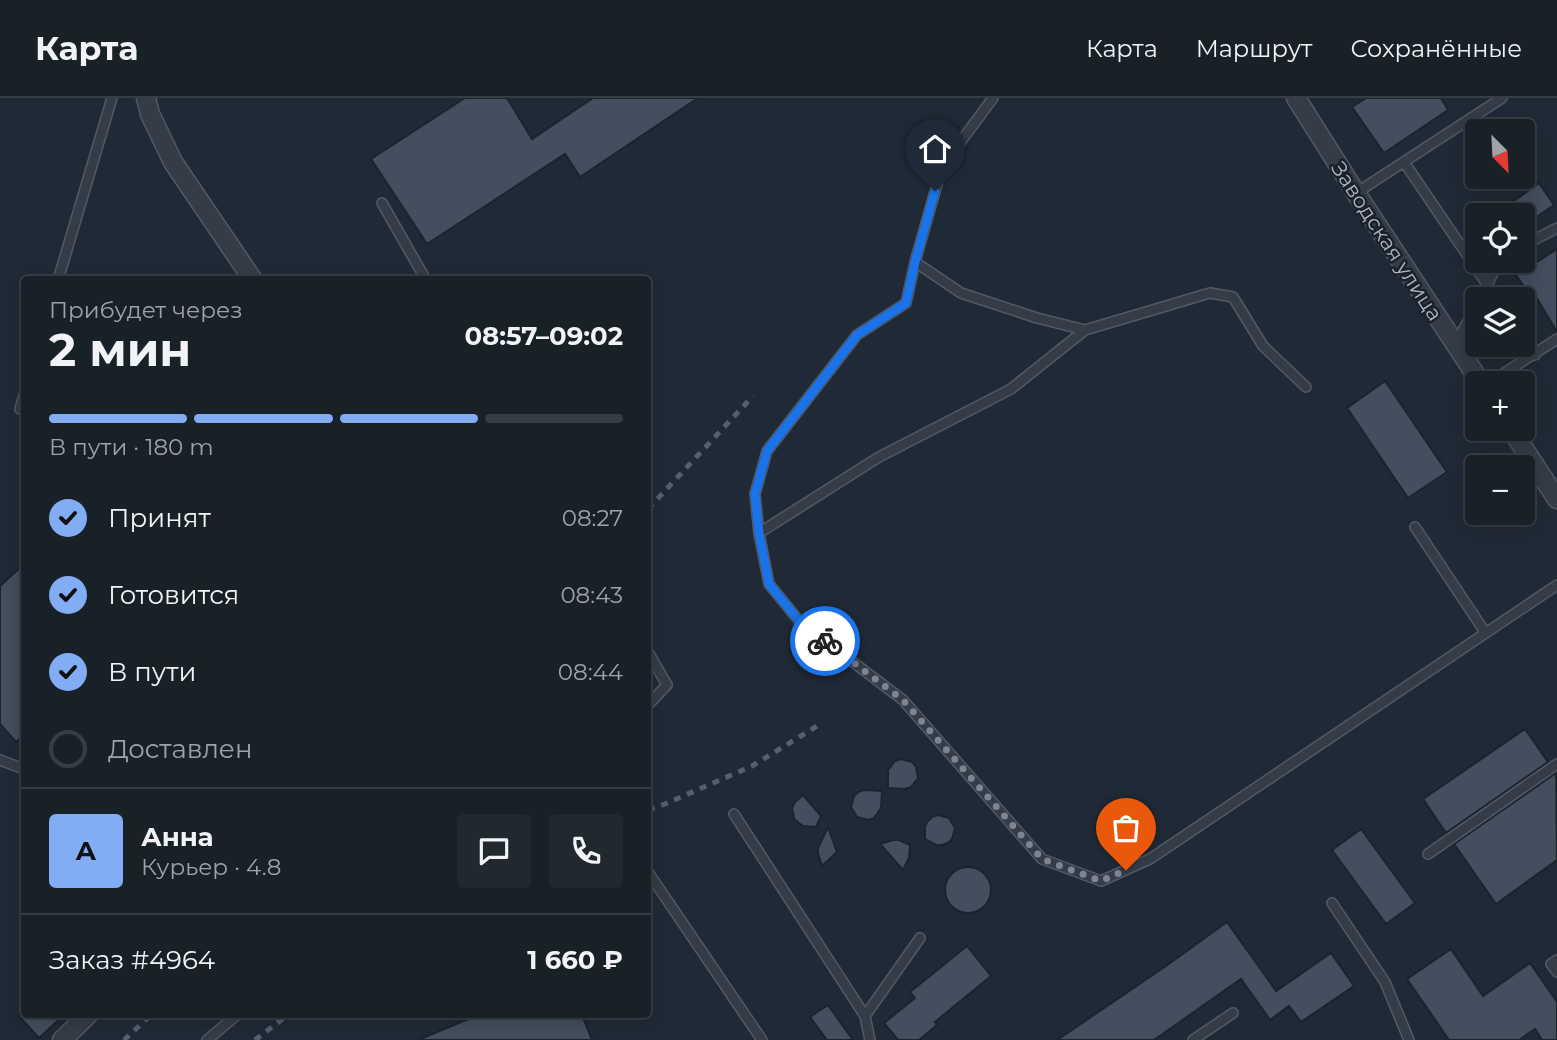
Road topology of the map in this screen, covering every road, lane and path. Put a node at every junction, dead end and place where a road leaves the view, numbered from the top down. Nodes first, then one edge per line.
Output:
1 (112, 98) edge
2 (146, 98) edge
3 (993, 98) edge
4 (1296, 98) edge
5 (1502, 98) edge
6 (1404, 162) junction
7 (1356, 193) junction
8 (382, 203) dead end
9 (1557, 228) edge
10 (1535, 239) edge
11 (915, 262) junction
12 (1494, 273) edge
13 (59, 276) edge
14 (250, 276) edge
15 (424, 276) edge
16 (1488, 286) joint
17 (1465, 326) edge
18 (1085, 330) junction
19 (1557, 339) edge
20 (1455, 344) junction
21 (1535, 355) edge
22 (1532, 357) edge
23 (1472, 371) edge
24 (1509, 371) edge
25 (1306, 387) dead end
26 (21, 406) edge
27 (20, 409) dead end
28 (1519, 441) edge
29 (1557, 499) edge
30 (1415, 527) dead end
31 (759, 533) junction
32 (1557, 585) edge
33 (1485, 632) junction
34 (651, 657) edge
35 (651, 702) edge
36 (0, 760) edge
37 (1557, 764) edge
38 (21, 768) edge
39 (734, 814) dead end
40 (1428, 854) dead end
41 (651, 876) edge
42 (1332, 904) dead end
43 (920, 938) dead end
44 (1557, 960) edge
45 (1557, 972) edge
46 (1233, 1013) dead end
47 (865, 1016) junction
48 (85, 1018) edge
49 (233, 1018) edge
50 (62, 1040) edge
51 (207, 1040) edge
52 (762, 1040) edge
53 (870, 1040) edge
54 (1193, 1040) edge
55 (1409, 1040) edge

1 - 13 lane
2 - 14 street
3 - 11 lane
4 - 7 street, Заводская улица
5 - 6 lane
6 - 7 lane
6 - 16 lane
7 - 20 street, Заводская улица
8 - 15 lane
9 - 10 lane
11 - 18 lane
11 - 31 lane
12 - 16 lane
17 - 20 lane
18 - 25 lane
18 - 31 lane
19 - 21 lane
20 - 23 street, Заводская улица
22 - 24 lane
26 - 27 lane
28 - 29 street
30 - 33 lane
31 - 33 lane
32 - 33 lane
34 - 35 lane
36 - 38 lane
37 - 40 lane
39 - 47 lane
41 - 52 lane
42 - 55 lane
43 - 47 lane
44 - 45 lane
46 - 54 lane
47 - 53 lane
48 - 50 street
49 - 51 lane

